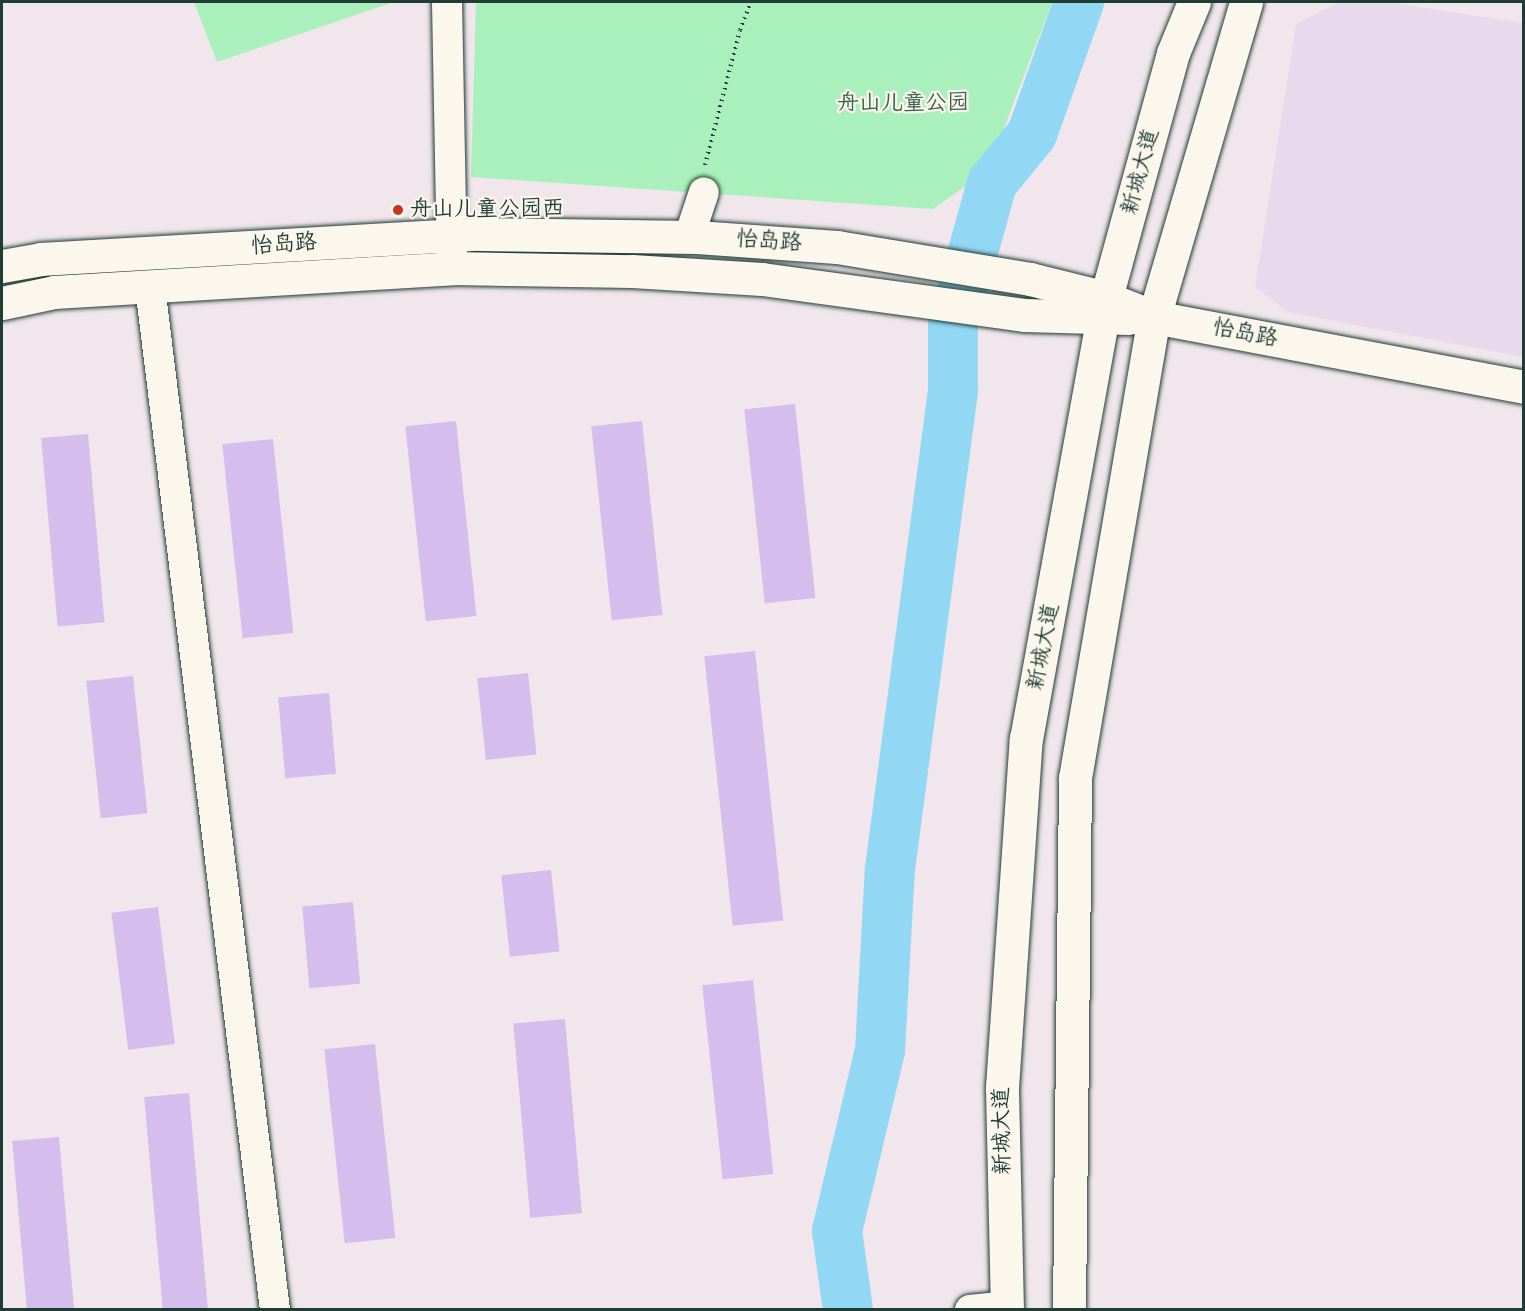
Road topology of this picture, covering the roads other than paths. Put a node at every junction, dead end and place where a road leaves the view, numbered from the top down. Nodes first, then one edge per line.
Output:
1 (447, 2) edge
2 (1194, 2) edge
3 (1246, 2) edge
4 (704, 192) road end
5 (451, 235) junction
6 (689, 237) junction
7 (2, 266) edge
8 (453, 268) junction
9 (150, 286) junction
10 (2, 303) edge
11 (1103, 309) junction
12 (1154, 317) junction
13 (1524, 387) edge
14 (1007, 1308) edge
15 (274, 1310) edge
16 (970, 1310) edge
17 (1070, 1310) edge

1 - 5 street
2 - 11 street, 新城大道
3 - 12 street
4 - 6 street
5 - 6 street, 怡岛路
5 - 7 street, 怡岛路
5 - 8 street
6 - 11 street, 怡岛路
8 - 9 street
8 - 11 street
9 - 10 street
9 - 15 street
11 - 12 street, 怡岛路
11 - 14 street, 新城大道
12 - 13 street, 怡岛路
12 - 17 street
14 - 16 street

